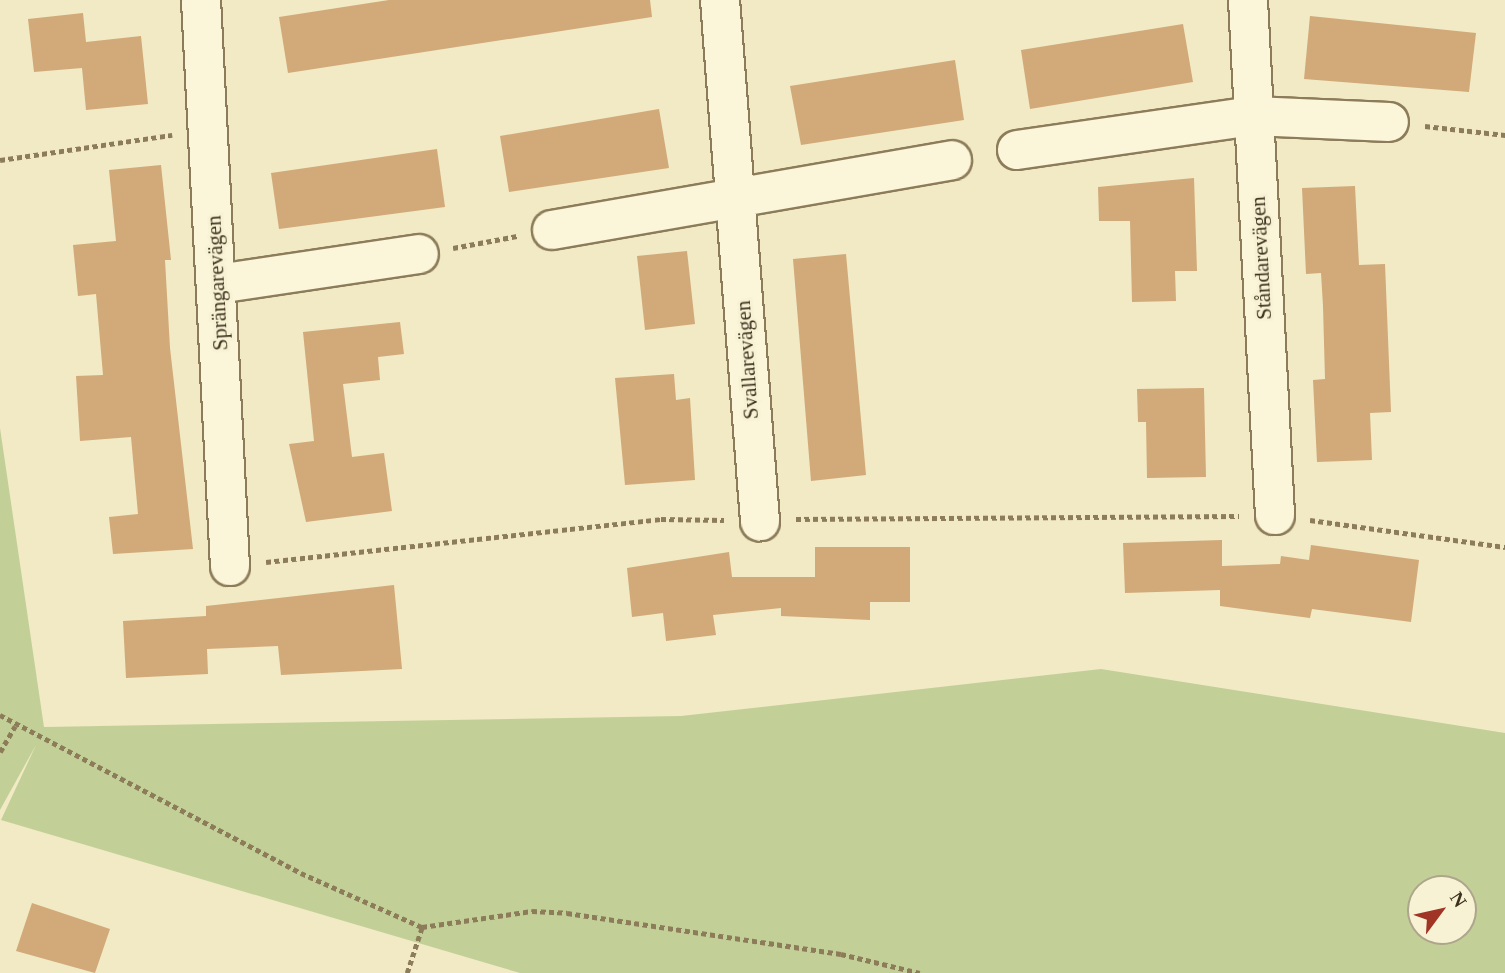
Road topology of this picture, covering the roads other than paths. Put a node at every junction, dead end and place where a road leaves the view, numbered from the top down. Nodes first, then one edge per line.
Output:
1 (201, 0) edge
2 (720, 0) edge
3 (1248, 0) edge
4 (1253, 116) junction
5 (1389, 122) road end
6 (1017, 150) dead end
7 (952, 159) dead end
8 (735, 199) junction
9 (552, 230) road end
10 (419, 254) road end
11 (218, 284) junction
12 (1275, 515) road end
13 (760, 521) road end
14 (230, 566) road end

1 - 11 street, Sprängarevägen
2 - 8 street, Svallarevägen
3 - 4 street, Ståndarevägen
4 - 5 street
4 - 6 street
4 - 12 street, Ståndarevägen
7 - 8 street
8 - 9 street
8 - 13 street, Svallarevägen
10 - 11 street
11 - 14 street, Sprängarevägen

